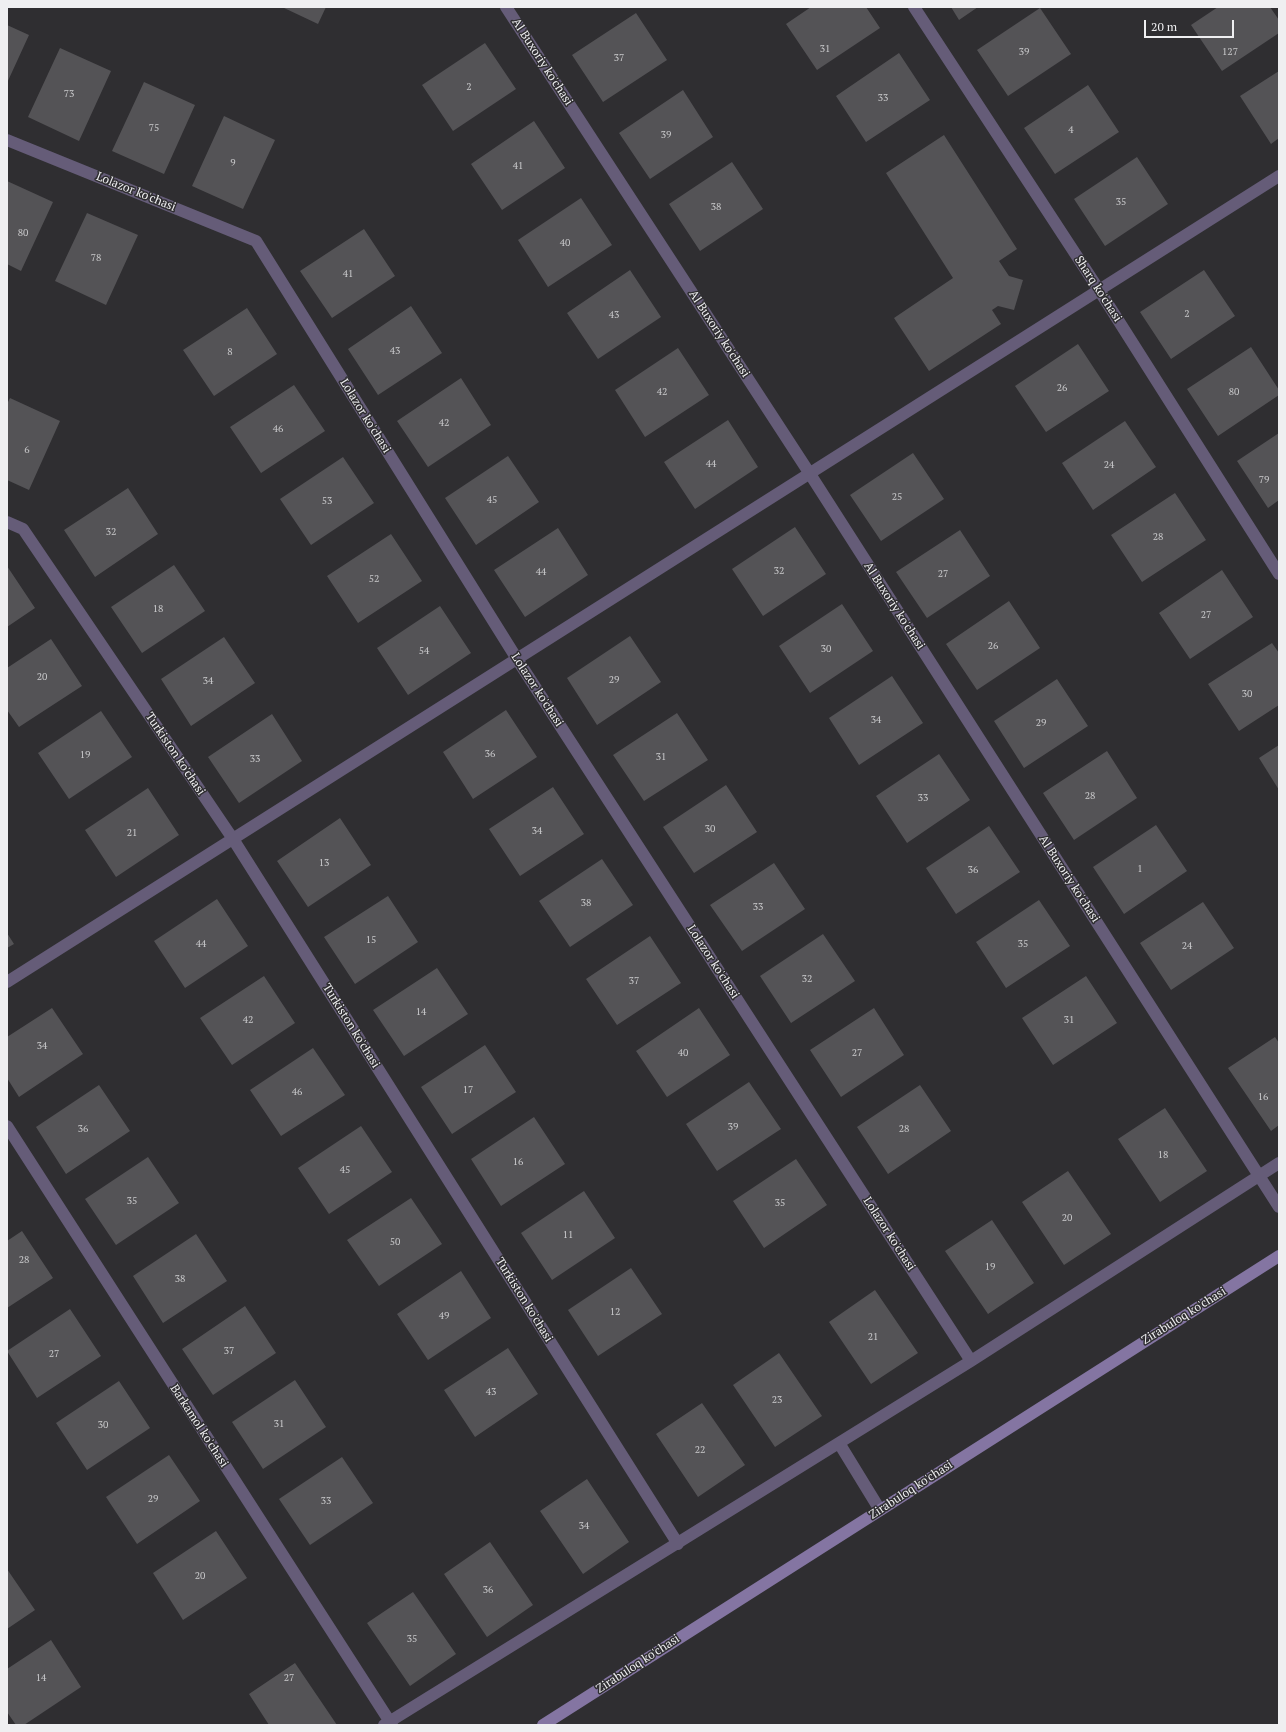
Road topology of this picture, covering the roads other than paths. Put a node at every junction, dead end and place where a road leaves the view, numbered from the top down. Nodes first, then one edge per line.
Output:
1 (506, 7) edge
2 (914, 7) edge
3 (7, 140) edge
4 (1279, 176) edge
5 (1099, 290) junction
6 (810, 474) junction
7 (7, 522) edge
8 (1279, 574) edge
9 (517, 659) junction
10 (233, 839) junction
11 (7, 982) edge
12 (7, 1126) edge
13 (1279, 1163) edge
14 (1258, 1176) junction
15 (1279, 1207) edge
16 (1279, 1256) edge
17 (971, 1361) junction
18 (839, 1443) junction
19 (880, 1510) junction
20 (678, 1544) junction
21 (388, 1724) edge
22 (543, 1725) edge

1 - 6 street, Al Buxoriy ko'chasi
2 - 5 street, Sharq ko'chasi
3 - 9 street, Lolazor ko'chasi
4 - 5 street
5 - 6 street
5 - 8 street, Sharq ko'chasi
6 - 9 street
6 - 14 street, Al Buxoriy ko'chasi
7 - 10 street, Turkiston ko'chasi
9 - 10 street
9 - 17 street, Lolazor ko'chasi
10 - 11 street
10 - 20 street, Turkiston ko'chasi
12 - 21 street, Barkamol ko'chasi
13 - 14 street
14 - 15 street, Al Buxoriy ko'chasi
14 - 17 street
16 - 19 street, Zirabuloq ko'chasi
17 - 18 street
18 - 19 street
18 - 20 street
19 - 22 street, Zirabuloq ko'chasi
20 - 21 street

